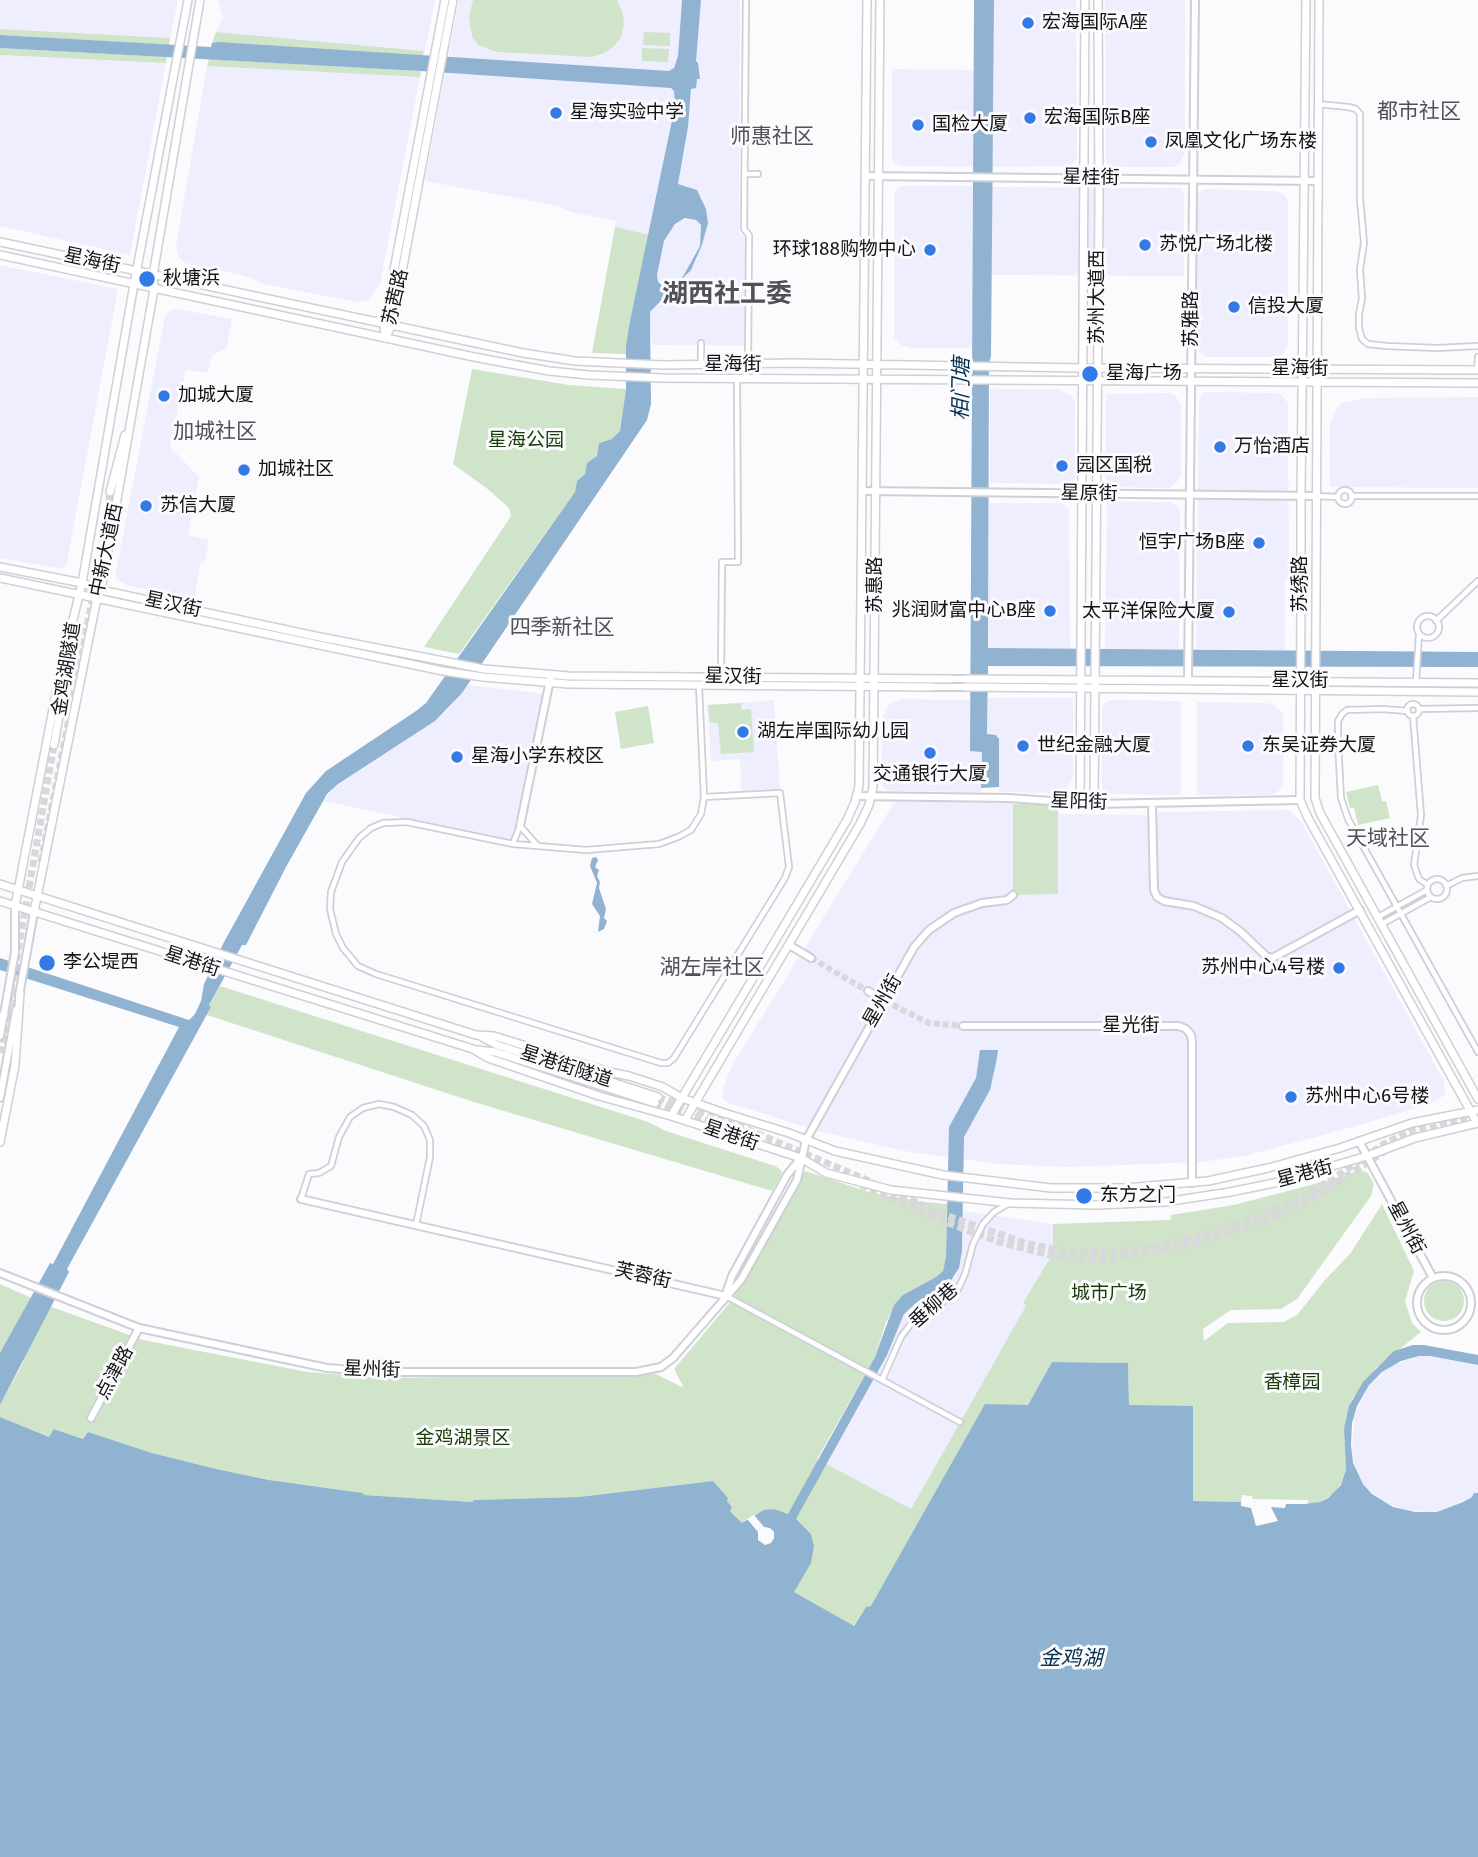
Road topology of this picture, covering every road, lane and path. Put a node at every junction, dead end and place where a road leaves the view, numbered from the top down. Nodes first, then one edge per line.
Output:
1 (188, 0) edge
2 (200, 0) edge
3 (445, 0) edge
4 (453, 0) edge
5 (746, 0) edge
6 (867, 0) edge
7 (880, 0) edge
8 (1085, 0) edge
9 (1098, 0) edge
10 (1195, 0) edge
11 (1306, 0) edge
12 (1319, 0) edge
13 (440, 50) junction
14 (1318, 104) junction
15 (745, 174) junction
16 (758, 174) dead end
17 (865, 176) junction
18 (878, 176) junction
19 (1084, 178) junction
20 (1098, 178) junction
21 (1193, 179) junction
22 (1305, 180) junction
23 (1317, 181) junction
24 (0, 242) edge
25 (0, 255) edge
26 (136, 271) junction
27 (153, 275) junction
28 (134, 284) junction
29 (154, 289) junction
30 (388, 324) junction
31 (385, 338) junction
32 (701, 343) dead end
33 (1478, 346) edge
34 (1478, 357) edge
35 (863, 363) junction
36 (878, 364) junction
37 (701, 365) junction
38 (748, 365) junction
39 (1082, 368) junction
40 (1098, 368) junction
41 (1192, 369) junction
42 (1302, 369) junction
43 (1316, 369) junction
44 (1477, 370) edge
45 (139, 379) junction
46 (737, 379) junction
47 (863, 380) junction
48 (878, 380) junction
49 (1082, 381) junction
50 (1098, 381) junction
51 (1192, 382) junction
52 (1302, 382) junction
53 (1316, 382) junction
54 (1478, 383) edge
55 (863, 491) junction
56 (876, 491) junction
57 (110, 492) tunnel mouth
58 (1081, 494) junction
59 (1097, 494) junction
60 (1190, 495) junction
61 (1301, 496) junction
62 (1315, 496) junction
63 (1351, 496) junction
64 (1478, 496) edge
65 (1338, 497) junction
66 (0, 567) edge
67 (0, 578) edge
68 (1478, 581) edge
69 (82, 583) junction
70 (101, 590) junction
71 (79, 594) junction
72 (97, 598) junction
73 (1436, 621) junction
74 (1419, 634) junction
75 (443, 667) junction
76 (722, 677) junction
77 (551, 679) junction
78 (950, 679) joint
79 (1079, 680) junction
80 (1188, 680) junction
81 (861, 682) junction
82 (875, 682) junction
83 (965, 683) junction
84 (1478, 683) edge
85 (1096, 684) junction
86 (698, 685) junction
87 (1300, 685) junction
88 (1314, 685) junction
89 (1416, 686) junction
90 (933, 687) joint
91 (1478, 692) edge
92 (1417, 707) junction
93 (1478, 708) edge
94 (1408, 711) junction
95 (1413, 716) junction
96 (54, 745) tunnel mouth
97 (857, 796) junction
98 (704, 797) junction
99 (871, 797) junction
100 (1300, 800) junction
101 (1080, 803) junction
102 (1152, 803) junction
103 (1094, 804) junction
104 (520, 826) junction
105 (513, 844) junction
106 (538, 845) junction
107 (1478, 876) edge
108 (0, 884) edge
109 (1446, 886) junction
110 (1427, 887) junction
111 (18, 890) junction
112 (1013, 895) dead end
113 (37, 896) junction
114 (1432, 897) junction
115 (0, 901) edge
116 (15, 906) junction
117 (1397, 906) junction
118 (1360, 910) junction
119 (34, 912) junction
120 (1401, 914) junction
121 (1380, 920) junction
122 (789, 945) junction
123 (811, 958) tunnel mouth
124 (869, 991) tunnel mouth
125 (20, 993) junction
126 (884, 1000) junction
127 (5, 1014) junction
128 (0, 1024) edge
129 (963, 1026) tunnel mouth
130 (0, 1035) edge
131 (476, 1035) junction
132 (473, 1049) junction
133 (1478, 1052) edge
134 (0, 1098) edge
135 (682, 1098) junction
136 (1478, 1099) edge
137 (695, 1102) junction
138 (1474, 1111) edge
139 (671, 1116) junction
140 (685, 1120) junction
141 (1477, 1123) edge
142 (806, 1140) junction
143 (1359, 1141) junction
144 (0, 1142) edge
145 (1367, 1156) junction
146 (801, 1158) junction
147 (1192, 1182) junction
148 (301, 1199) joint
149 (1010, 1203) junction
150 (416, 1225) junction
151 (0, 1273) edge
152 (1433, 1278) junction
153 (726, 1296) junction
154 (139, 1328) junction
155 (880, 1378) junction
156 (91, 1418) dead end
157 (960, 1422) dead end

1 - 26 main road, 中新大道西
2 - 27 main road, 中新大道西
3 - 13 main road, 苏茜路
4 - 13 main road, 苏茜路
5 - 15 street
6 - 17 main road, 苏惠路
7 - 18 main road, 苏惠路
8 - 19 main road, 苏州大道西
9 - 20 main road, 苏州大道西
10 - 21 street, 苏雅路
11 - 22 main road, 苏绣路
12 - 14 main road, 苏绣路
13 - 30 main road, 苏茜路
14 - 23 main road, 苏绣路
14 - 33 street
15 - 16 street
15 - 38 street
17 - 18 street, 星桂街
17 - 35 main road, 苏惠路
18 - 19 street, 星桂街
18 - 36 main road, 苏惠路
19 - 20 street, 星桂街
19 - 39 main road, 苏州大道西
20 - 21 street, 星桂街
20 - 40 main road, 苏州大道西
21 - 22 street, 星桂街
21 - 41 street, 苏雅路
22 - 23 street, 星桂街
22 - 42 main road, 苏绣路
23 - 43 main road, 苏绣路
24 - 26 main road, 星海街
25 - 28 main road, 星海街
26 - 27 main road, 星海街
26 - 28 main road, 中新大道西
27 - 29 main road, 中新大道西
27 - 30 main road, 星海街
28 - 29 main road, 星海街
28 - 69 main road, 中新大道西
29 - 31 main road, 星海街
29 - 45 main road, 中新大道西
30 - 31 main road, 苏茜路
30 - 37 main road, 星海街
31 - 46 main road, 星海街
32 - 37 street
34 - 44 street
35 - 36 main road, 星海街
35 - 38 main road, 星海街
35 - 47 main road, 苏惠路
36 - 39 main road, 星海街
36 - 48 main road, 苏惠路
37 - 38 main road, 星海街
39 - 40 main road, 星海街
39 - 49 main road, 苏州大道西
40 - 41 main road, 星海街
40 - 50 main road, 苏州大道西
41 - 42 main road, 星海街
41 - 51 street, 苏雅路
42 - 43 main road, 星海街
42 - 52 main road, 苏绣路
43 - 44 main road, 星海街
43 - 53 main road, 苏绣路
45 - 57 main road
45 - 70 main road, 中新大道西
46 - 47 main road, 星海街
46 - 76 street
47 - 48 main road, 星海街
47 - 55 main road, 苏惠路
48 - 49 main road, 星海街
48 - 56 main road, 苏惠路
49 - 50 main road, 星海街
49 - 58 main road, 苏州大道西
50 - 51 main road, 星海街
50 - 59 main road, 苏州大道西
51 - 52 main road, 星海街
51 - 60 street, 苏雅路
52 - 53 main road, 星海街
52 - 61 main road, 苏绣路
53 - 54 main road, 星海街
53 - 62 main road, 苏绣路
55 - 56 street, 星原街
55 - 81 main road, 苏惠路
56 - 58 street, 星原街
56 - 82 main road, 苏惠路
58 - 59 street, 星原街
58 - 79 main road, 苏州大道西
59 - 60 street, 星原街
59 - 85 main road, 苏州大道西
60 - 61 street, 星原街
60 - 80 street, 苏雅路
61 - 62 street, 星原街
61 - 87 main road, 苏绣路
62 - 65 street
62 - 88 main road, 苏绣路
63 - 64 street
63 - 65 street
63 - 65 street
66 - 69 main road, 星汉街
67 - 71 main road, 星汉街
68 - 73 street
69 - 70 main road, 星汉街
69 - 71 main road, 中新大道西
70 - 72 main road, 中新大道西
70 - 75 main road, 星汉街
71 - 72 main road, 星汉街
71 - 96 main road, 金鸡湖隧道
71 - 111 main road, 中新大道西
72 - 75 main road, 星汉街
72 - 113 main road, 中新大道西
73 - 74 street
73 - 74 street
74 - 89 street
75 - 77 main road, 星汉街
76 - 77 main road, 星汉街
76 - 81 main road, 星汉街
77 - 86 main road, 星汉街
77 - 104 street
78 - 82 main road, 星汉街
78 - 83 street, 星汉街
79 - 83 main road, 星汉街
79 - 85 main road, 星汉街
79 - 101 main road, 苏州大道西
80 - 85 main road, 星汉街
80 - 87 main road, 星汉街
81 - 82 main road, 星汉街
81 - 86 main road, 星汉街
81 - 97 main road, 苏惠路
82 - 90 main road, 星汉街
82 - 99 main road, 苏惠路
83 - 90 street, 星汉街
84 - 89 main road, 星汉街
85 - 87 main road, 星汉街
85 - 103 main road, 苏州大道西
86 - 98 street
87 - 88 main road, 星汉街
87 - 100 main road, 苏绣路
88 - 89 main road, 星汉街
88 - 121 main road, 苏绣路
89 - 91 main road, 星汉街
89 - 92 street
92 - 93 street
92 - 94 street
92 - 95 street
94 - 95 street
94 - 117 street
95 - 110 street
97 - 99 street, 星阳街
97 - 135 main road, 苏惠路
98 - 105 street
98 - 106 street
99 - 101 street, 星阳街
99 - 122 main road, 苏惠路
100 - 102 street, 星阳街
100 - 118 main road, 苏绣路
101 - 103 street, 星阳街
102 - 103 street, 星阳街
102 - 118 street
104 - 105 street
104 - 106 street
105 - 106 street
107 - 109 street
108 - 111 main road, 星港街
109 - 110 street
109 - 114 street
110 - 114 street
110 - 117 street
111 - 113 main road, 星港街
111 - 116 main road, 中新大道西
112 - 126 street, 星州街
113 - 119 main road, 中新大道西
113 - 131 main road, 星港街
114 - 120 street
115 - 116 main road, 星港街
116 - 119 main road, 星港街
116 - 127 street, 中新大道西
117 - 120 street
117 - 121 street
118 - 138 main road, 苏绣路
119 - 125 street, 中新大道西
119 - 132 main road, 星港街
120 - 121 street
120 - 133 street
121 - 136 main road, 苏绣路
122 - 123 street
122 - 137 main road, 苏惠路
124 - 126 street
125 - 134 street, 中新大道西
125 - 144 main road
126 - 142 street, 星州街
127 - 128 main road
127 - 130 street, 中新大道西
129 - 147 street, 星光街
131 - 132 main road, 星港街隧道
131 - 135 main road, 星港街
132 - 139 main road, 星港街
135 - 137 main road, 星港街
135 - 139 main road, 苏惠路
137 - 140 main road, 苏惠路
137 - 142 main road, 星港街
138 - 141 main road, 苏绣路
138 - 143 main road, 星港街
139 - 140 main road, 星港街
140 - 146 main road, 星港街
141 - 145 main road, 星港街
142 - 146 street, 星州街
142 - 147 main road, 星港街
143 - 145 street, 星州街
143 - 147 main road, 星港街
145 - 149 main road, 星港街
145 - 152 street, 星州街
146 - 149 main road, 星港街
146 - 153 street, 星州街
146 - 153 street, 星州街
148 - 150 street, 芙蓉街
148 - 150 street
149 - 155 street, 垂柳巷
150 - 153 street, 芙蓉街
151 - 154 street, 星州街
152 - 152 street
153 - 154 street, 星州街
153 - 155 street, 芙蓉街
154 - 156 street, 点津路
155 - 157 street, 芙蓉街

